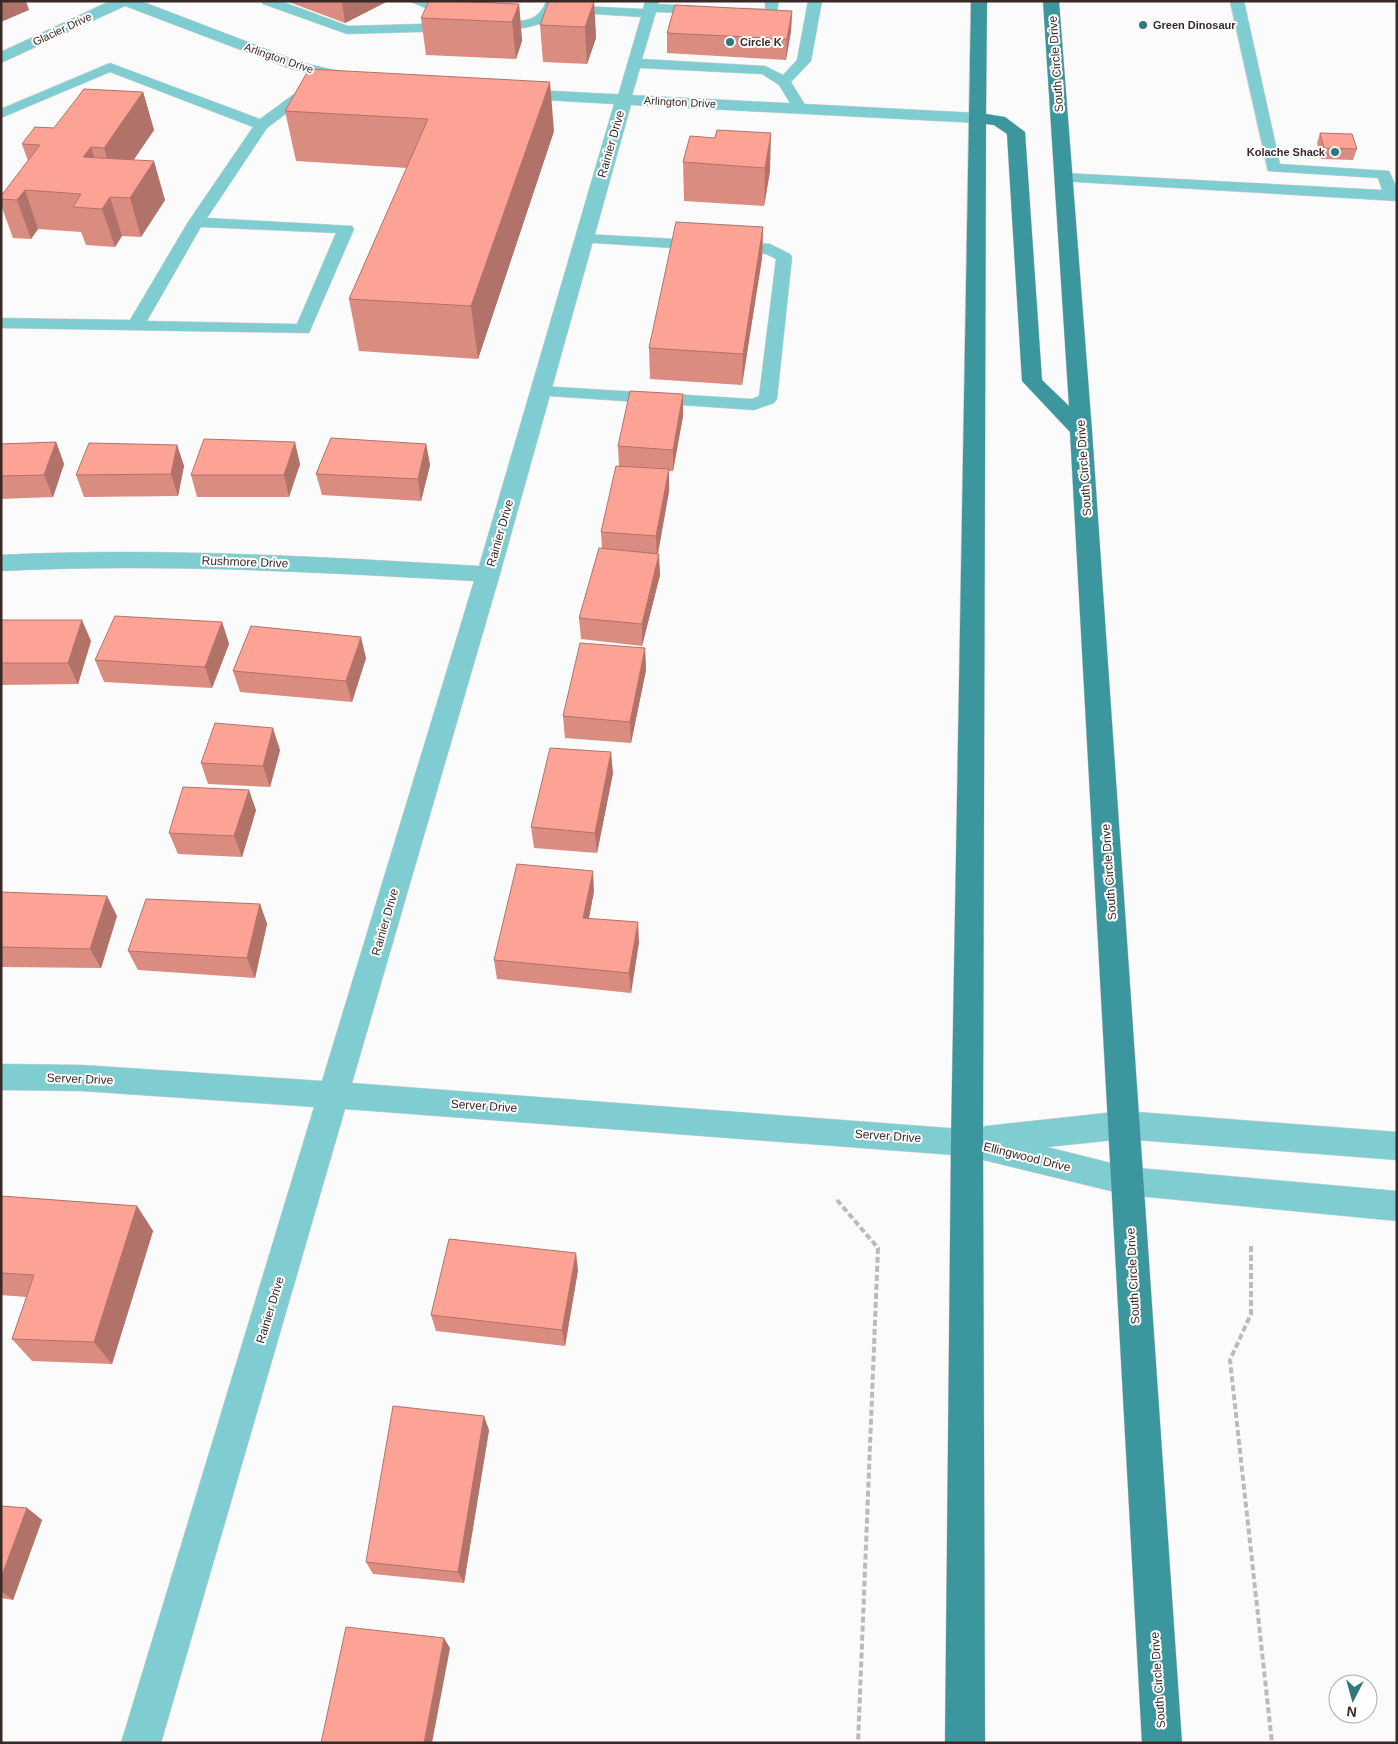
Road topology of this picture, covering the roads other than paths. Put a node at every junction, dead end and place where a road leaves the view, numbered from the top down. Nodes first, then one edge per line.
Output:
1 (124, 1) edge
2 (268, 1) edge
3 (416, 1) edge
4 (772, 1) edge
5 (815, 1) edge
6 (979, 1) edge
7 (1051, 1) edge
8 (1237, 1) edge
9 (552, 4) edge
10 (650, 7) edge
11 (473, 24) junction
12 (1, 58) edge
13 (634, 63) junction
14 (329, 74) junction
15 (365, 82) edge
16 (784, 82) junction
17 (501, 93) edge
18 (624, 99) junction
19 (800, 108) junction
20 (1, 114) edge
21 (978, 118) junction
22 (262, 125) junction
23 (1390, 174) edge
24 (1064, 178) junction
25 (1394, 196) edge
26 (196, 222) junction
27 (584, 239) junction
28 (1, 323) edge
29 (135, 326) junction
30 (540, 391) junction
31 (1081, 431) junction
32 (1, 562) edge
33 (488, 574) junction
34 (1, 1077) edge
35 (335, 1095) junction
36 (1124, 1125) junction
37 (967, 1142) junction
38 (1397, 1146) edge
39 (1127, 1181) junction
40 (1397, 1206) edge
41 (141, 1743) edge
42 (964, 1743) edge
43 (1162, 1743) edge

1 - 12 street, Glacier Drive
1 - 14 street, Arlington Drive
2 - 11 lane
3 - 11 lane
4 - 10 lane
5 - 16 lane
6 - 21 main road
7 - 24 main road, South Circle Drive
8 - 23 lane
9 - 10 lane
9 - 11 lane
10 - 13 lane
13 - 16 lane
13 - 18 lane
14 - 15 street, Arlington Drive
14 - 22 lane
16 - 19 lane
17 - 18 street, Arlington Drive
18 - 19 street, Arlington Drive
18 - 27 street, Rainier Drive
19 - 21 street, Arlington Drive
20 - 22 lane
21 - 31 main road
21 - 37 main road
22 - 26 lane
23 - 25 lane
24 - 25 lane
24 - 31 main road, South Circle Drive
26 - 29 lane
26 - 29 lane
27 - 30 street, Rainier Drive
27 - 30 lane
28 - 29 lane
30 - 33 street, Rainier Drive
31 - 36 main road, South Circle Drive
32 - 33 street, Rushmore Drive
33 - 35 street, Rainier Drive
34 - 35 street, Server Drive
35 - 37 street, Server Drive
35 - 41 street, Rainier Drive
36 - 37 street, Ellingwood Drive
36 - 38 street, Ellingwood Drive
36 - 39 main road, South Circle Drive
37 - 39 street, Ellingwood Drive
37 - 42 main road
39 - 40 street, Ellingwood Drive
39 - 43 main road, South Circle Drive

